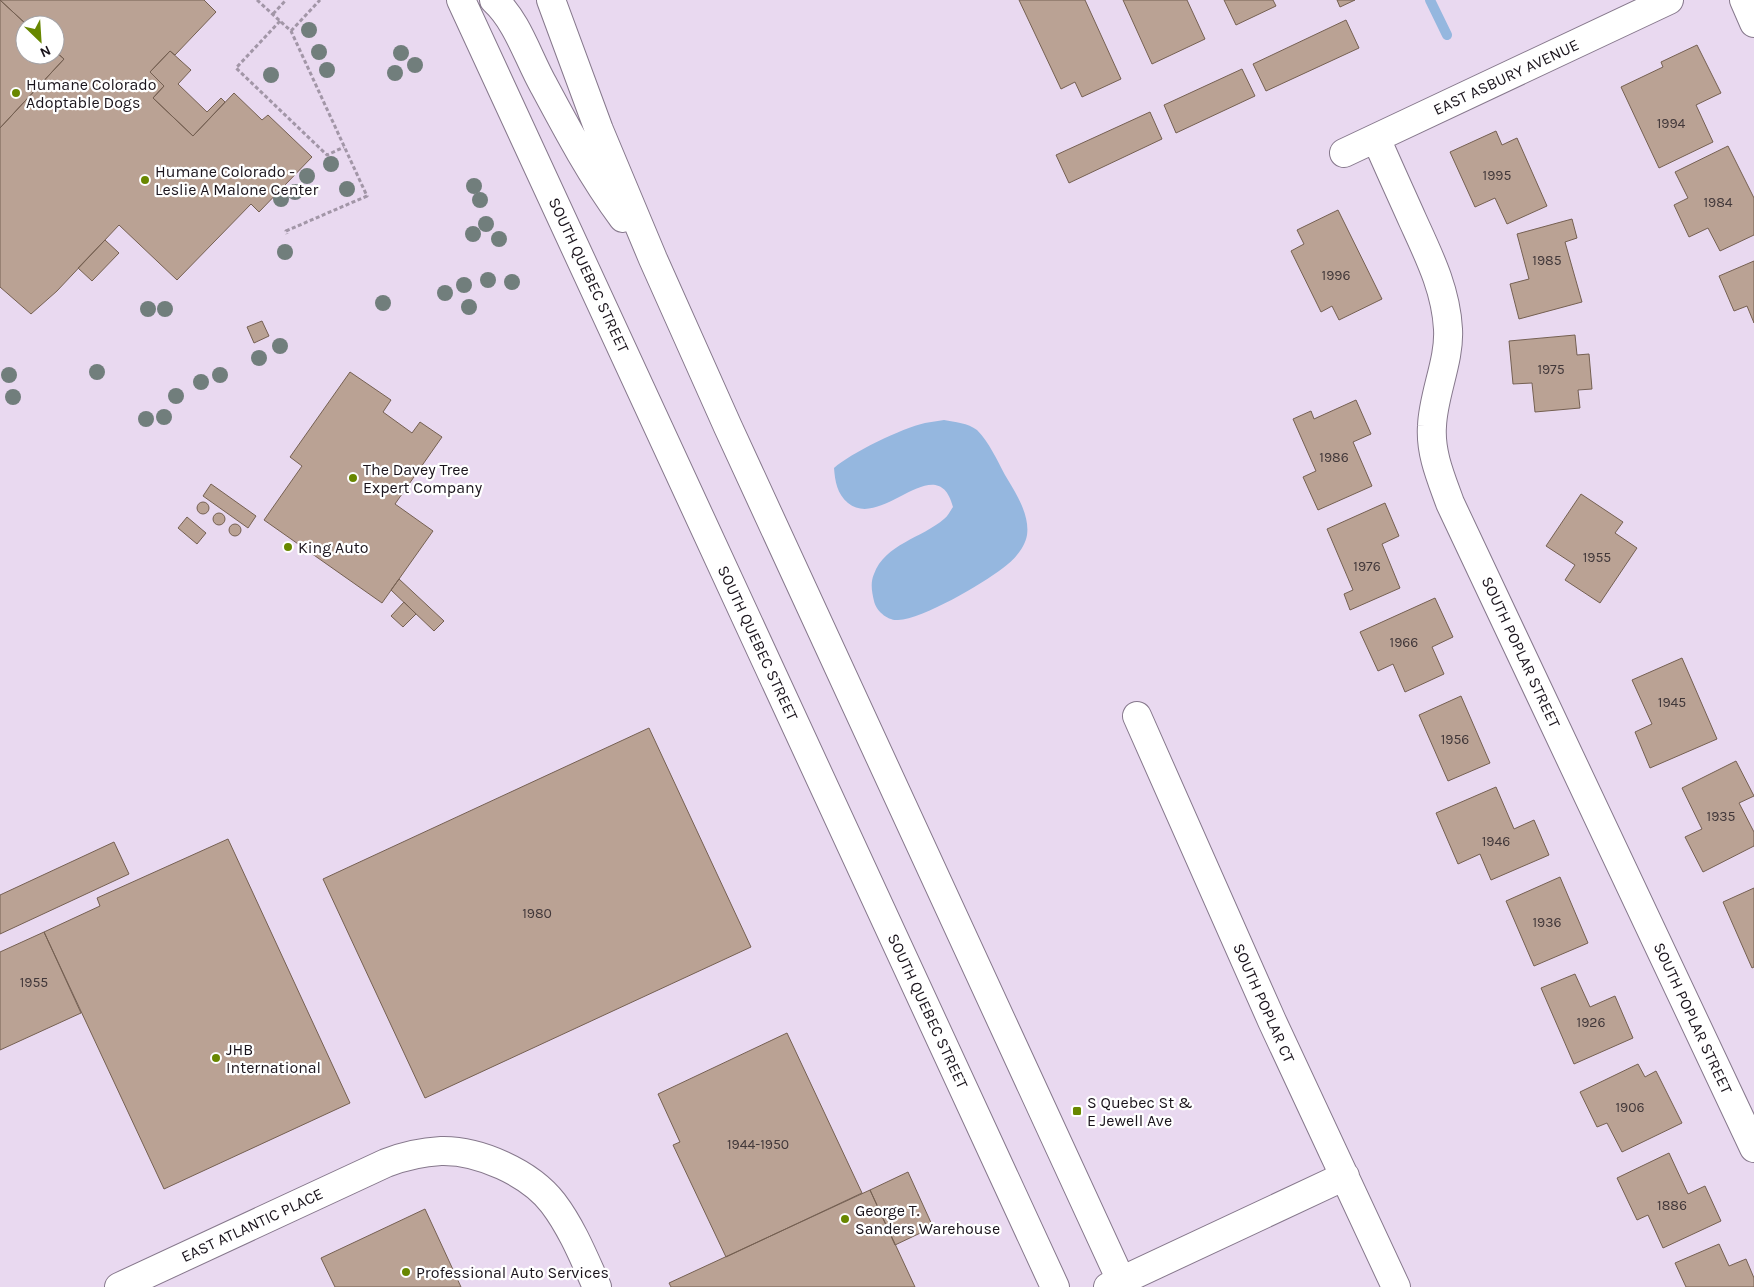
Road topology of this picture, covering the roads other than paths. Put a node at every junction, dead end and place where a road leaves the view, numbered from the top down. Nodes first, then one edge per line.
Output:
1 (461, 0) edge
2 (494, 0) edge
3 (551, 0) edge
4 (1668, 0) edge
5 (1744, 0) edge
6 (1754, 22) edge
7 (1376, 138) junction
8 (1344, 153) dead end
9 (653, 259) junction
10 (1137, 716) dead end
11 (1754, 1148) edge
12 (1345, 1176) junction
13 (1118, 1285) edge
14 (118, 1287) edge
15 (597, 1287) edge
16 (1055, 1287) edge
17 (1396, 1287) edge

1 - 16 main road, SOUTH QUEBEC STREET
2 - 9 main road
3 - 9 main road
4 - 7 main road, EAST ASBURY AVENUE
5 - 6 main road
7 - 8 main road, EAST ASBURY AVENUE
7 - 11 main road, SOUTH POPLAR STREET
9 - 13 main road
10 - 12 main road, SOUTH POPLAR CT
12 - 13 main road
12 - 17 main road, SOUTH POPLAR CT
14 - 15 main road, EAST ATLANTIC PLACE

